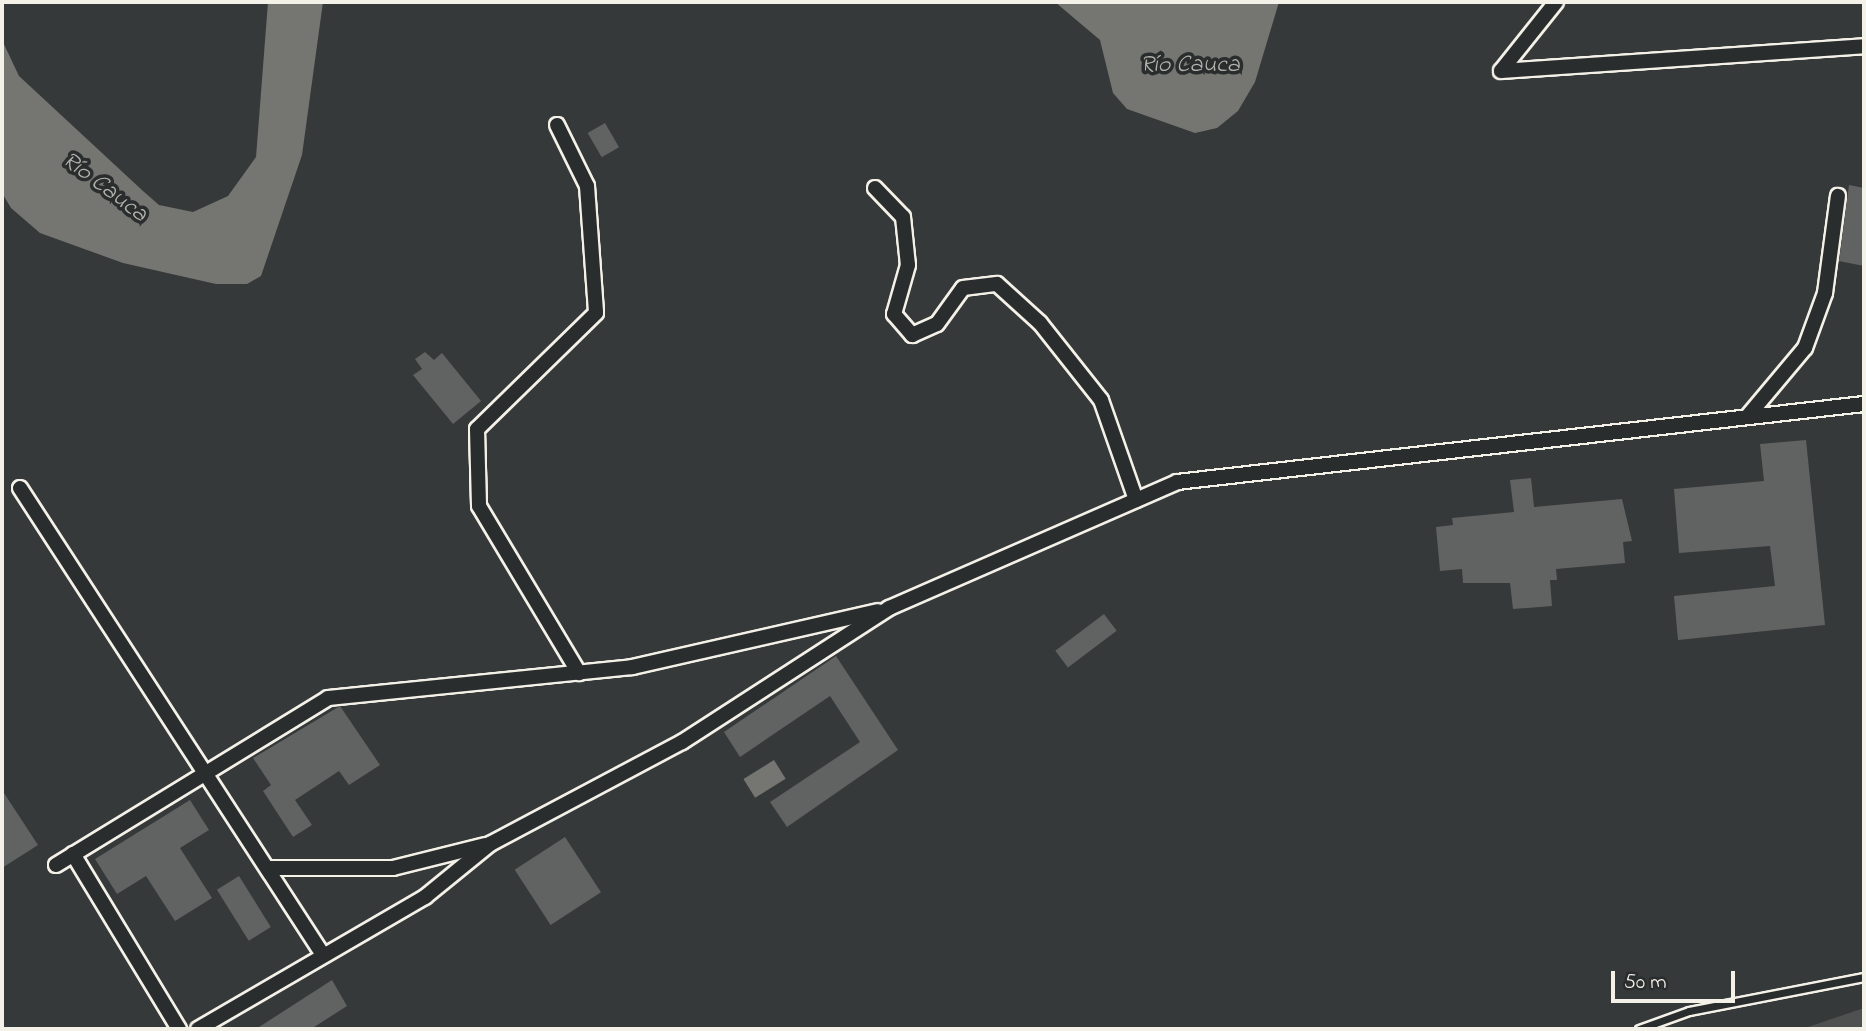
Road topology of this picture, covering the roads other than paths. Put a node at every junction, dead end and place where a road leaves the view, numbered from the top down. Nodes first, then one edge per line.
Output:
1 (1556, 2) edge
2 (1864, 46) edge
3 (557, 124) dead end
4 (875, 188) dead end
5 (1839, 196) dead end
6 (1864, 404) edge
7 (1747, 417) junction
8 (20, 488) dead end
9 (1136, 500) junction
10 (889, 608) junction
11 (579, 673) junction
12 (204, 771) junction
13 (490, 844) junction
14 (73, 854) junction
15 (56, 865) dead end
16 (268, 868) junction
17 (323, 955) junction
18 (1864, 977) edge
19 (180, 1029) edge
20 (198, 1029) edge
21 (1639, 1029) edge

1 - 2 street
3 - 11 street
4 - 9 street
5 - 7 street
6 - 7 street
7 - 9 street
8 - 12 street
9 - 10 street
10 - 11 street
10 - 13 street
11 - 12 street
12 - 14 street
12 - 16 street
13 - 16 street
13 - 17 street
14 - 15 street
14 - 19 street
16 - 17 street
17 - 20 street
18 - 21 lane

